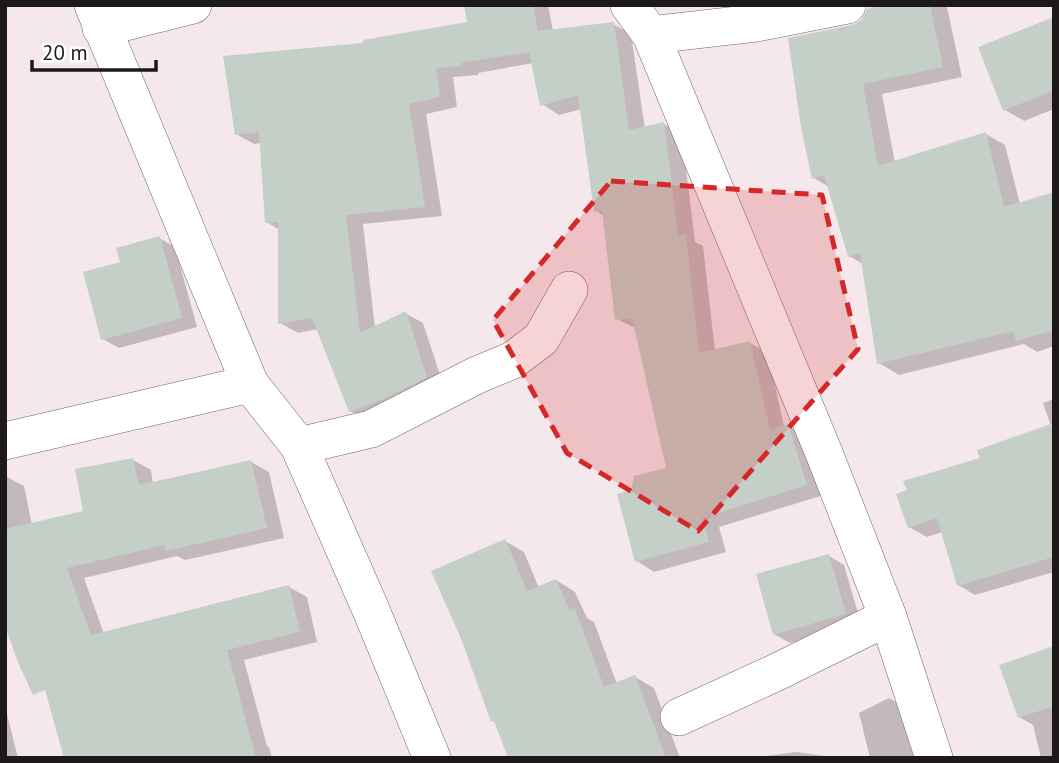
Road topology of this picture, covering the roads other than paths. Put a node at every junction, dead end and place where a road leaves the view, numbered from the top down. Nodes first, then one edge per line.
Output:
1 (193, 5) edge
2 (629, 5) edge
3 (847, 5) edge
4 (97, 17) edge
5 (651, 35) junction
6 (569, 290) dead end
7 (250, 383) junction
8 (5, 441) edge
9 (299, 446) junction
10 (888, 617) junction
11 (679, 717) dead end
12 (432, 758) edge
13 (934, 758) edge

1 - 4 street
2 - 5 street
3 - 5 street
4 - 7 street
5 - 10 street
6 - 9 street
7 - 8 street
7 - 9 street
9 - 12 street
10 - 11 street
10 - 13 street

